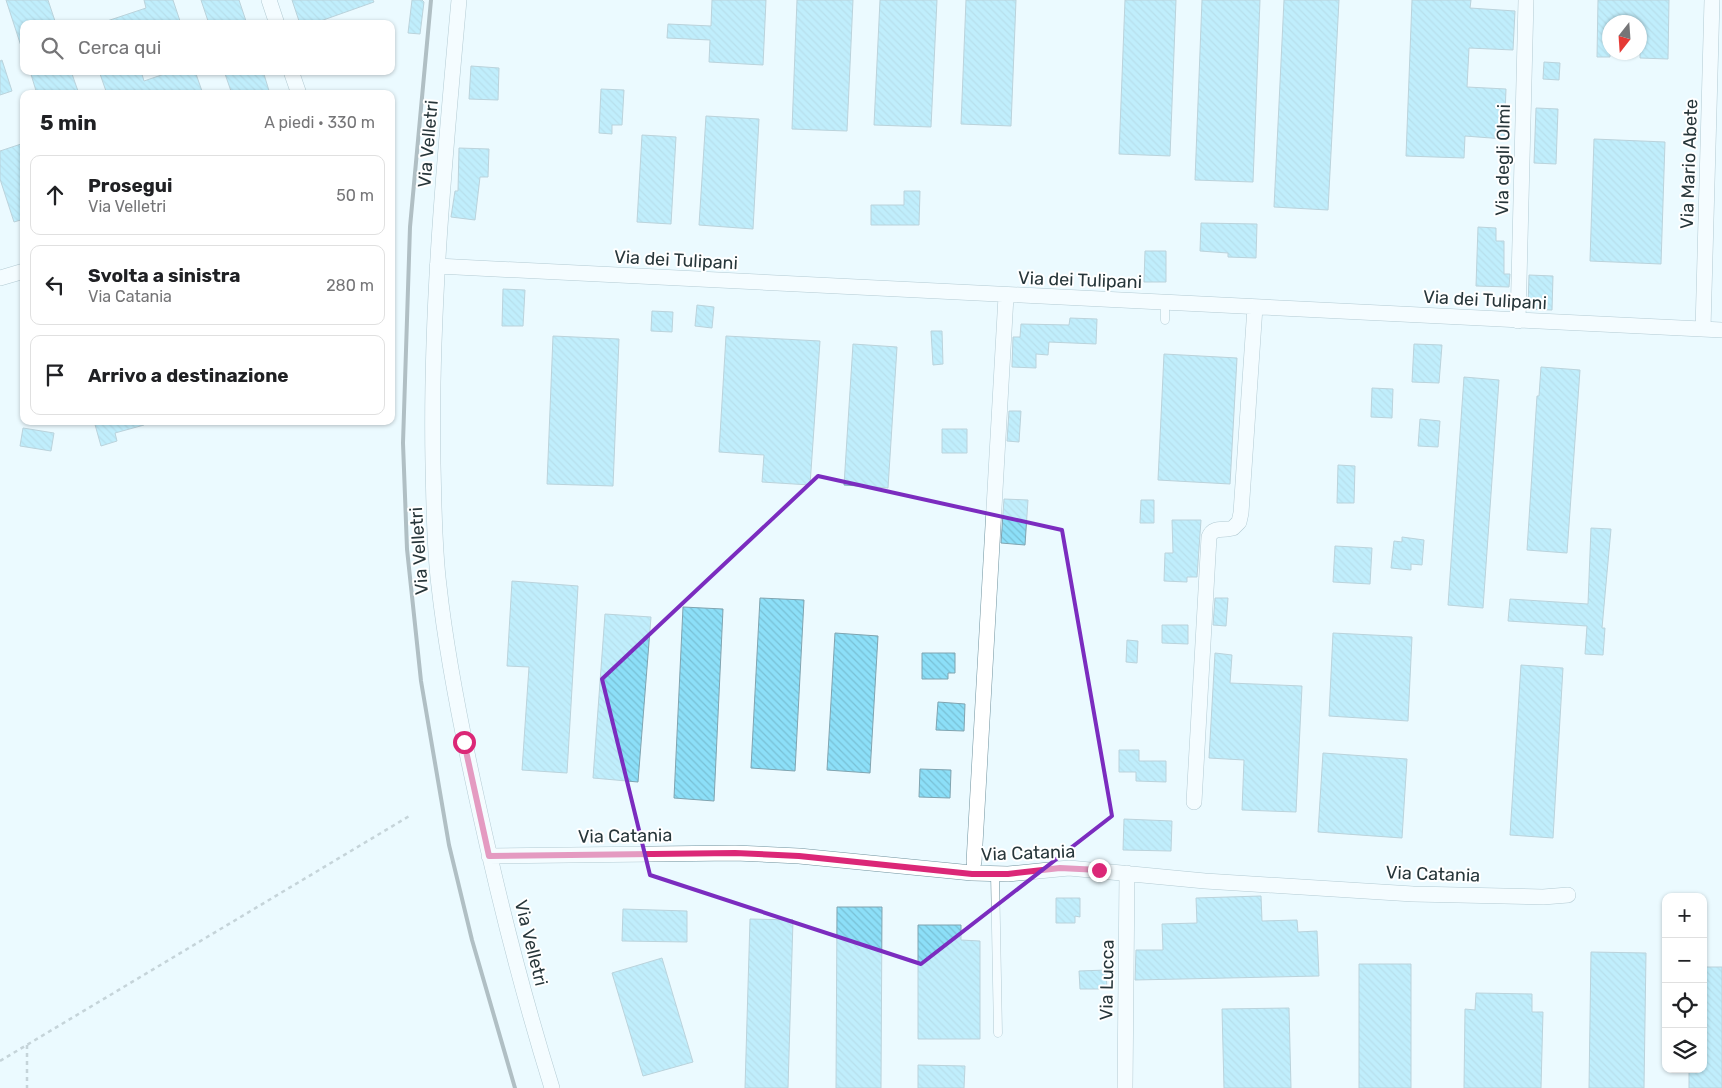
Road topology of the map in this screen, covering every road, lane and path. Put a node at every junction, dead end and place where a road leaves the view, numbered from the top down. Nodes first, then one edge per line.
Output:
1 (269, 0) edge
2 (459, 0) edge
3 (1526, 0) edge
4 (1712, 0) edge
5 (275, 20) edge
6 (293, 75) edge
7 (297, 90) edge
8 (436, 266) junction
9 (20, 272) edge
10 (0, 278) edge
11 (1006, 296) junction
12 (1165, 302) junction
13 (1255, 307) junction
14 (1165, 320) dead end
15 (1518, 321) junction
16 (1703, 329) junction
17 (1722, 330) edge
18 (1194, 802) dead end
19 (411, 816) dead end
20 (489, 856) junction
21 (974, 862) dead end
22 (1127, 872) junction
23 (995, 874) junction
24 (1568, 895) dead end
25 (998, 1033) dead end
26 (27, 1045) junction
27 (0, 1061) edge
28 (27, 1088) edge
29 (552, 1088) edge
30 (1125, 1088) edge

1 - 5 street
2 - 8 street, Via Velletri
3 - 15 street, Via degli Olmi
4 - 16 street, Via Mario Abete
6 - 7 street
8 - 11 street, Via dei Tulipani
8 - 20 street, Via Velletri
9 - 10 street
11 - 12 street, Via dei Tulipani
11 - 21 street
12 - 13 street, Via dei Tulipani
12 - 14 lane
13 - 15 street, Via dei Tulipani
13 - 18 street
15 - 16 street, Via dei Tulipani
16 - 17 street, Via dei Tulipani
19 - 26 path
20 - 23 street, Via Catania
20 - 29 street, Via Velletri
22 - 23 street, Via Catania
22 - 24 street, Via Catania
22 - 30 street, Via Lucca
23 - 25 lane
26 - 27 path
26 - 28 path

